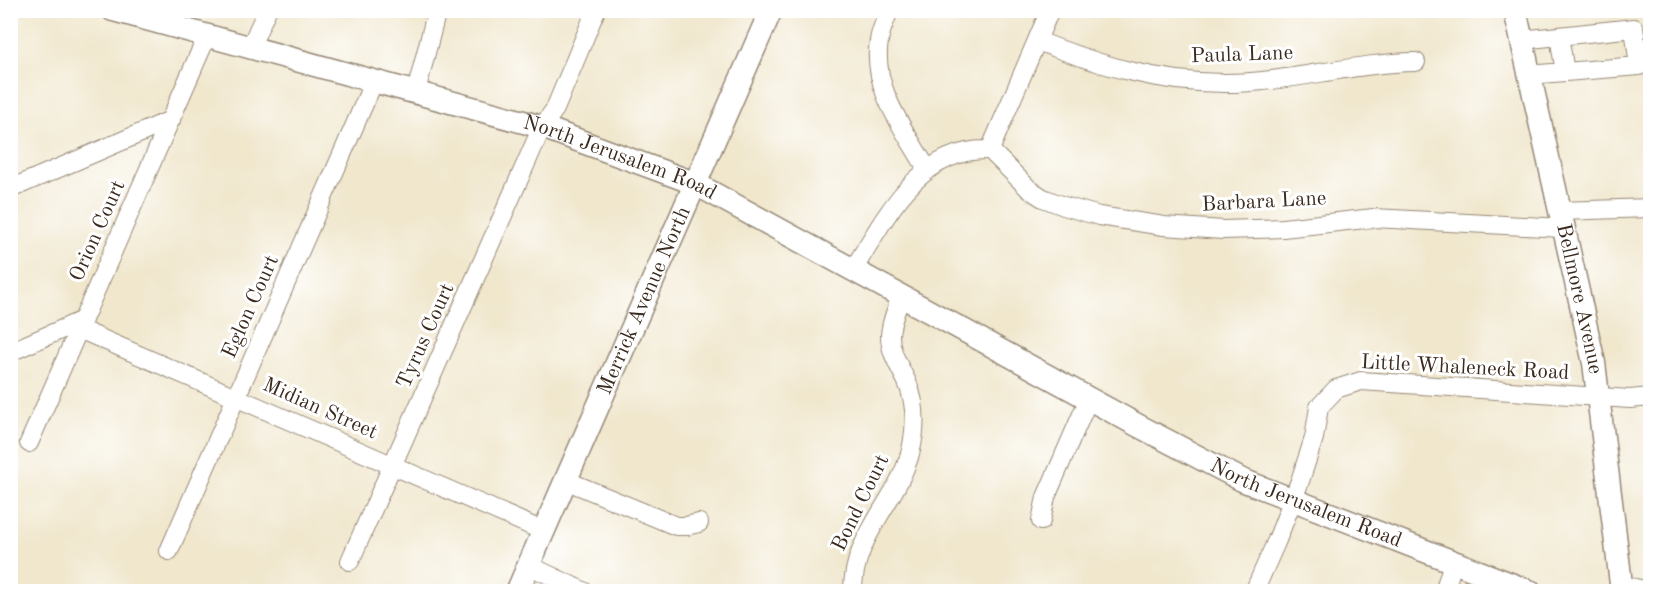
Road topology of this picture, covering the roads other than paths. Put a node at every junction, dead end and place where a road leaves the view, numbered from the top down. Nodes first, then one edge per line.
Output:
1 (113, 10) edge
2 (267, 10) edge
3 (437, 10) edge
4 (596, 10) edge
5 (771, 10) edge
6 (889, 10) edge
7 (1050, 10) edge
8 (1515, 10) edge
9 (207, 36) junction
10 (1559, 36) junction
11 (1521, 40) junction
12 (1038, 41) junction
13 (250, 48) junction
14 (1416, 62) dead end
15 (1566, 72) junction
16 (1528, 75) junction
17 (374, 81) junction
18 (416, 92) junction
19 (171, 120) junction
20 (542, 128) junction
21 (990, 150) junction
22 (927, 169) junction
23 (694, 183) junction
24 (10, 189) edge
25 (1650, 208) edge
26 (1562, 219) junction
27 (854, 270) junction
28 (901, 296) junction
29 (81, 325) junction
30 (10, 352) edge
31 (237, 396) junction
32 (1598, 397) junction
33 (1650, 397) edge
34 (1089, 398) junction
35 (29, 443) dead end
36 (393, 465) junction
37 (565, 480) junction
38 (1293, 499) junction
39 (1041, 521) dead end
40 (699, 523) dead end
41 (543, 531) junction
42 (169, 550) dead end
43 (350, 561) dead end
44 (1453, 563) junction
45 (528, 565) junction
46 (1622, 588) edge
47 (517, 591) edge
48 (585, 591) edge
49 (853, 591) edge
50 (1254, 591) edge
51 (1444, 591) edge
52 (1531, 591) edge
53 (1650, 591) edge

1 - 9 main road, North Jerusalem Road
2 - 13 street
3 - 18 street
4 - 20 street, Tyrus Court
5 - 23 main road, Merrick Avenue North
6 - 22 street
7 - 12 street
8 - 11 main road, Bellmore Avenue
9 - 13 main road, North Jerusalem Road
9 - 19 street, Orion Court
10 - 11 street
10 - 15 street
10 - 15 street
11 - 16 main road, Bellmore Avenue
12 - 14 street, Paula Lane
12 - 21 street
13 - 17 main road, North Jerusalem Road
15 - 16 street
16 - 26 main road, Bellmore Avenue
17 - 18 main road, North Jerusalem Road
17 - 31 street, Eglon Court
18 - 20 main road, North Jerusalem Road
19 - 24 street
19 - 29 street, Orion Court
20 - 23 main road, North Jerusalem Road
20 - 36 street, Tyrus Court
21 - 22 street
21 - 26 street, Barbara Lane
22 - 27 street
23 - 27 main road, North Jerusalem Road
23 - 37 main road, Merrick Avenue North
25 - 26 street, Barbara Lane
26 - 32 main road, Bellmore Avenue
27 - 28 main road, North Jerusalem Road
28 - 34 main road, North Jerusalem Road
28 - 49 street, Bond Court
29 - 30 street
29 - 31 street, Midian Street
29 - 35 street, Orion Court
31 - 36 street, Midian Street
31 - 42 street, Eglon Court
32 - 33 street, Little Whaleneck Road
32 - 38 street, Little Whaleneck Road
32 - 46 main road, Bellmore Avenue
34 - 38 main road, North Jerusalem Road
34 - 39 street
36 - 41 street, Midian Street
36 - 43 street, Tyrus Court
37 - 40 street
37 - 41 main road, Merrick Avenue North
38 - 44 main road, North Jerusalem Road
38 - 50 street, Little Whaleneck Road
41 - 45 main road, Merrick Avenue North
44 - 51 street
44 - 52 main road, North Jerusalem Road
45 - 47 main road, Merrick Avenue North
45 - 48 street
46 - 53 street

